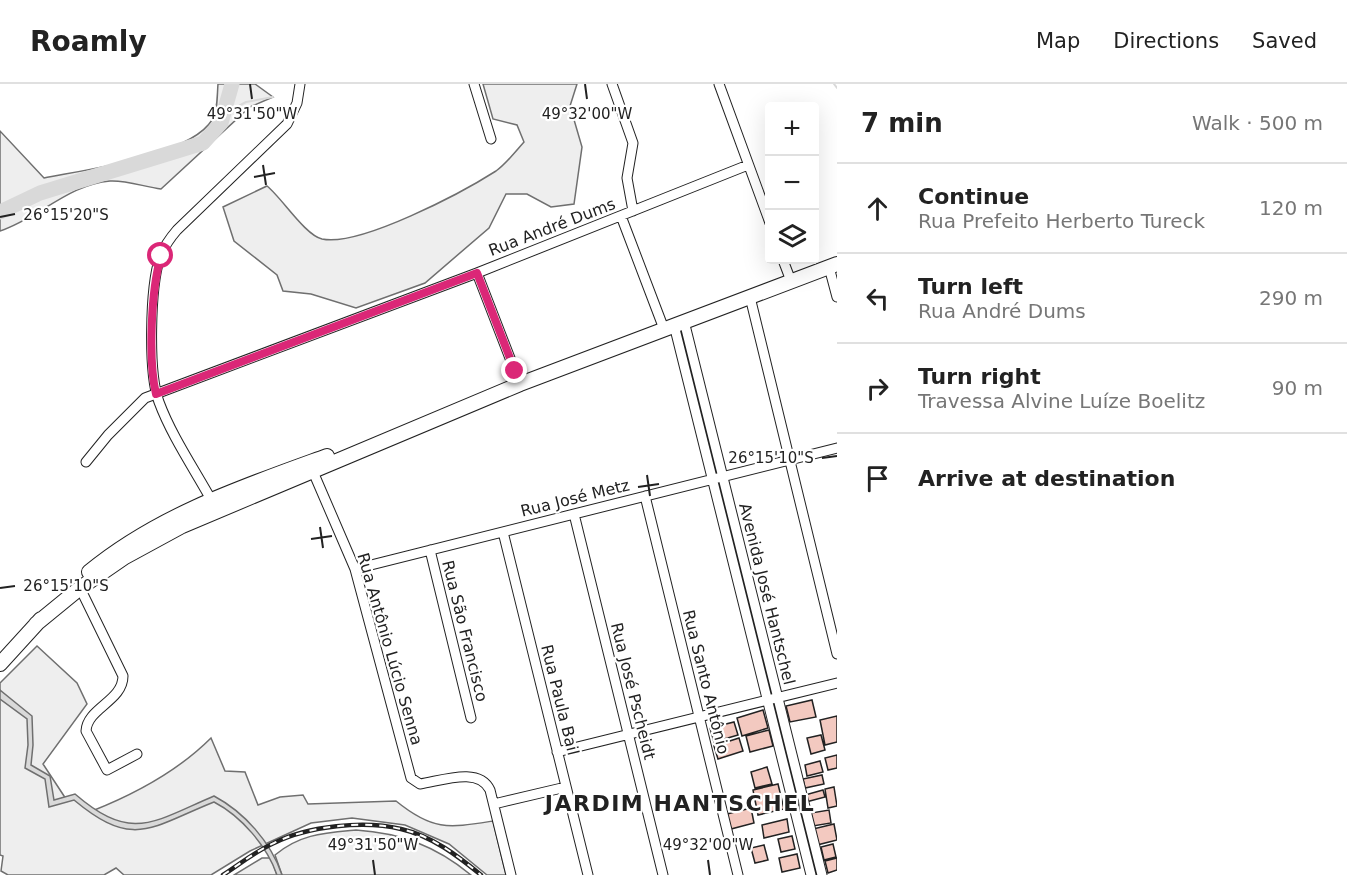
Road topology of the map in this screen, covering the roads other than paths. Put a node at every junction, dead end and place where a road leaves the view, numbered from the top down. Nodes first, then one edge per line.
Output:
1 (300, 84) edge
2 (474, 84) edge
3 (612, 84) edge
4 (719, 84) edge
5 (491, 139) dead end
6 (748, 165) junction
7 (765, 210) edge
8 (633, 211) junction
9 (621, 216) junction
10 (785, 264) edge
11 (833, 265) edge
12 (477, 273) junction
13 (791, 281) junction
14 (750, 297) junction
15 (837, 297) edge
16 (674, 325) junction
17 (520, 384) junction
18 (156, 394) junction
19 (837, 448) edge
20 (790, 460) junction
21 (86, 462) dead end
22 (311, 467) junction
23 (722, 477) junction
24 (712, 479) junction
25 (645, 496) junction
26 (214, 505) junction
27 (574, 514) junction
28 (503, 532) junction
29 (430, 550) junction
30 (355, 569) junction
31 (80, 588) junction
32 (36, 624) junction
33 (837, 654) edge
34 (0, 664) edge
35 (837, 682) edge
36 (777, 697) junction
37 (767, 700) junction
38 (699, 717) junction
39 (471, 718) dead end
40 (629, 735) junction
41 (557, 752) junction
42 (137, 754) dead end
43 (566, 787) junction
44 (494, 804) junction
45 (511, 875) edge
46 (588, 875) edge
47 (663, 875) edge
48 (738, 875) edge
49 (811, 875) edge
50 (822, 875) edge

1 - 18 street
2 - 5 street
3 - 8 street
4 - 6 street
6 - 7 street
6 - 8 street, Rua André Dums
8 - 9 street, Rua André Dums
9 - 12 street, Rua André Dums
9 - 16 street
10 - 13 street
11 - 13 highway
11 - 15 street
12 - 17 street
12 - 18 street, Rua André Dums
13 - 14 highway
14 - 16 highway
14 - 20 street
16 - 17 highway
16 - 23 street, Avenida José Hantschel
16 - 24 street, Avenida José Hantschel
17 - 22 highway
18 - 21 street, Rua André Dums
18 - 26 street
19 - 20 street, Rua José Metz
20 - 23 street, Rua José Metz
20 - 33 street
22 - 26 highway
22 - 30 street, Rua Antônio Lúcio Senna
23 - 24 street, Rua José Metz
23 - 36 street, Avenida José Hantschel
24 - 25 street, Rua José Metz
24 - 37 street, Avenida José Hantschel
25 - 27 street, Rua José Metz
25 - 38 street, Rua Santo Antônio
26 - 31 highway
26 - 32 highway
27 - 28 street, Rua José Metz
27 - 40 street, Rua José Pscheidt
28 - 29 street, Rua José Metz
28 - 41 street, Rua Paula Bail
29 - 30 street, Rua José Metz
29 - 39 street, Rua São Francisco
30 - 44 street, Rua Antônio Lúcio Senna
31 - 32 highway
31 - 42 street
32 - 34 highway
35 - 36 street
36 - 37 street
36 - 50 street, Avenida José Hantschel
37 - 38 street
37 - 49 street, Avenida José Hantschel
38 - 40 street
38 - 48 street, Rua Santo Antônio
40 - 41 street
40 - 47 street, Rua José Pscheidt
41 - 43 street, Rua Paula Bail
43 - 44 street
43 - 46 street, Rua Paula Bail
44 - 45 street

